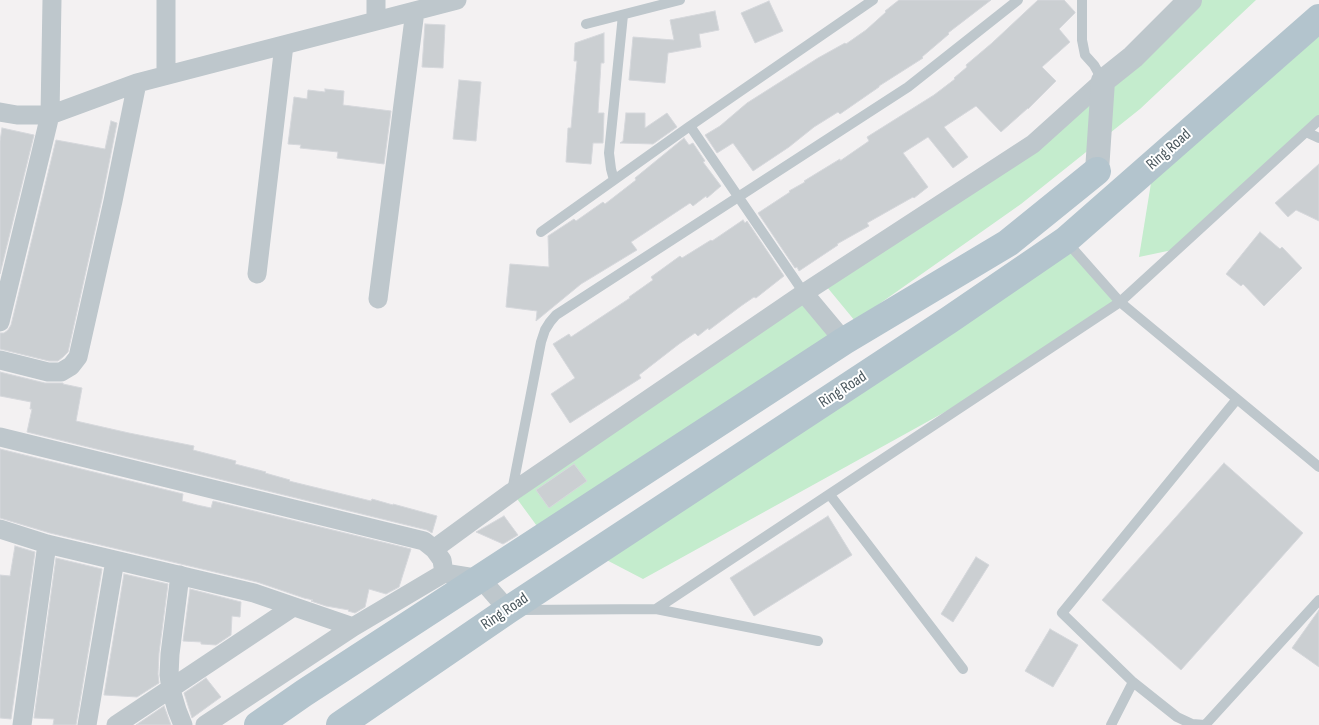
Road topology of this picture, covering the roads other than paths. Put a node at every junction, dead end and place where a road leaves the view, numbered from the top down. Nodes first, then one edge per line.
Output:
1 (52, 0) edge
2 (166, 0) edge
3 (376, 0) edge
4 (457, 0) edge
5 (680, 0) edge
6 (873, 0) edge
7 (1018, 0) edge
8 (1082, 0) edge
9 (1190, 0) edge
10 (415, 11) junction
11 (623, 14) junction
12 (1319, 18) edge
13 (376, 21) junction
14 (586, 24) dead end
15 (284, 45) junction
16 (166, 75) junction
17 (1103, 81) junction
18 (137, 83) junction
19 (0, 112) edge
20 (50, 115) junction
21 (1319, 120) edge
22 (690, 126) junction
23 (1306, 132) junction
24 (1319, 138) edge
25 (1097, 171) joint
26 (614, 180) junction
27 (739, 198) junction
28 (541, 232) dead end
29 (1066, 240) junction
30 (257, 274) dead end
31 (804, 293) junction
32 (378, 299) dead end
33 (1120, 302) junction
34 (0, 322) edge
35 (844, 341) junction
36 (0, 360) edge
37 (1237, 399) junction
38 (0, 437) edge
39 (1319, 467) edge
40 (512, 492) junction
41 (830, 494) junction
42 (0, 529) edge
43 (48, 544) junction
44 (434, 549) junction
45 (114, 560) junction
46 (444, 573) junction
47 (180, 575) junction
48 (481, 579) junction
49 (1319, 600) edge
50 (293, 607) junction
51 (656, 609) junction
52 (508, 610) junction
53 (352, 626) junction
54 (818, 641) dead end
55 (963, 669) dead end
56 (1133, 682) junction
57 (171, 690) junction
58 (22, 725) edge
59 (87, 725) edge
60 (116, 725) edge
61 (183, 725) edge
62 (205, 725) edge
63 (258, 725) edge
64 (340, 725) edge
65 (1112, 725) edge

1 - 20 street
2 - 16 street
3 - 13 street
4 - 10 street
5 - 11 lane
6 - 22 lane
7 - 27 lane
8 - 17 lane
9 - 17 street
10 - 13 street
10 - 32 street
11 - 14 lane
11 - 26 lane
12 - 29 main road, Ring Road
13 - 15 street
15 - 16 street
15 - 30 street
16 - 18 street
17 - 25 street
17 - 31 street
18 - 20 street
18 - 36 street
19 - 20 street
20 - 34 street
21 - 23 lane
22 - 26 lane
22 - 27 lane
23 - 24 lane
23 - 33 lane
25 - 35 main road
26 - 28 lane
27 - 31 lane
27 - 40 lane
29 - 33 lane
29 - 52 main road, Ring Road
31 - 35 street
31 - 40 street
33 - 37 lane
33 - 41 lane
35 - 48 main road
37 - 39 lane
37 - 56 lane
38 - 44 street
40 - 44 street
41 - 51 lane
41 - 55 lane
42 - 43 street
43 - 45 street
43 - 58 street
44 - 46 street
45 - 47 street
45 - 59 street
46 - 48 street
46 - 53 street
47 - 50 street
47 - 57 street
48 - 52 street
48 - 63 main road
49 - 56 lane
50 - 53 street
50 - 57 street
51 - 52 lane
51 - 54 lane
52 - 64 main road, Ring Road
53 - 62 street
56 - 65 lane
57 - 60 street
57 - 61 street

